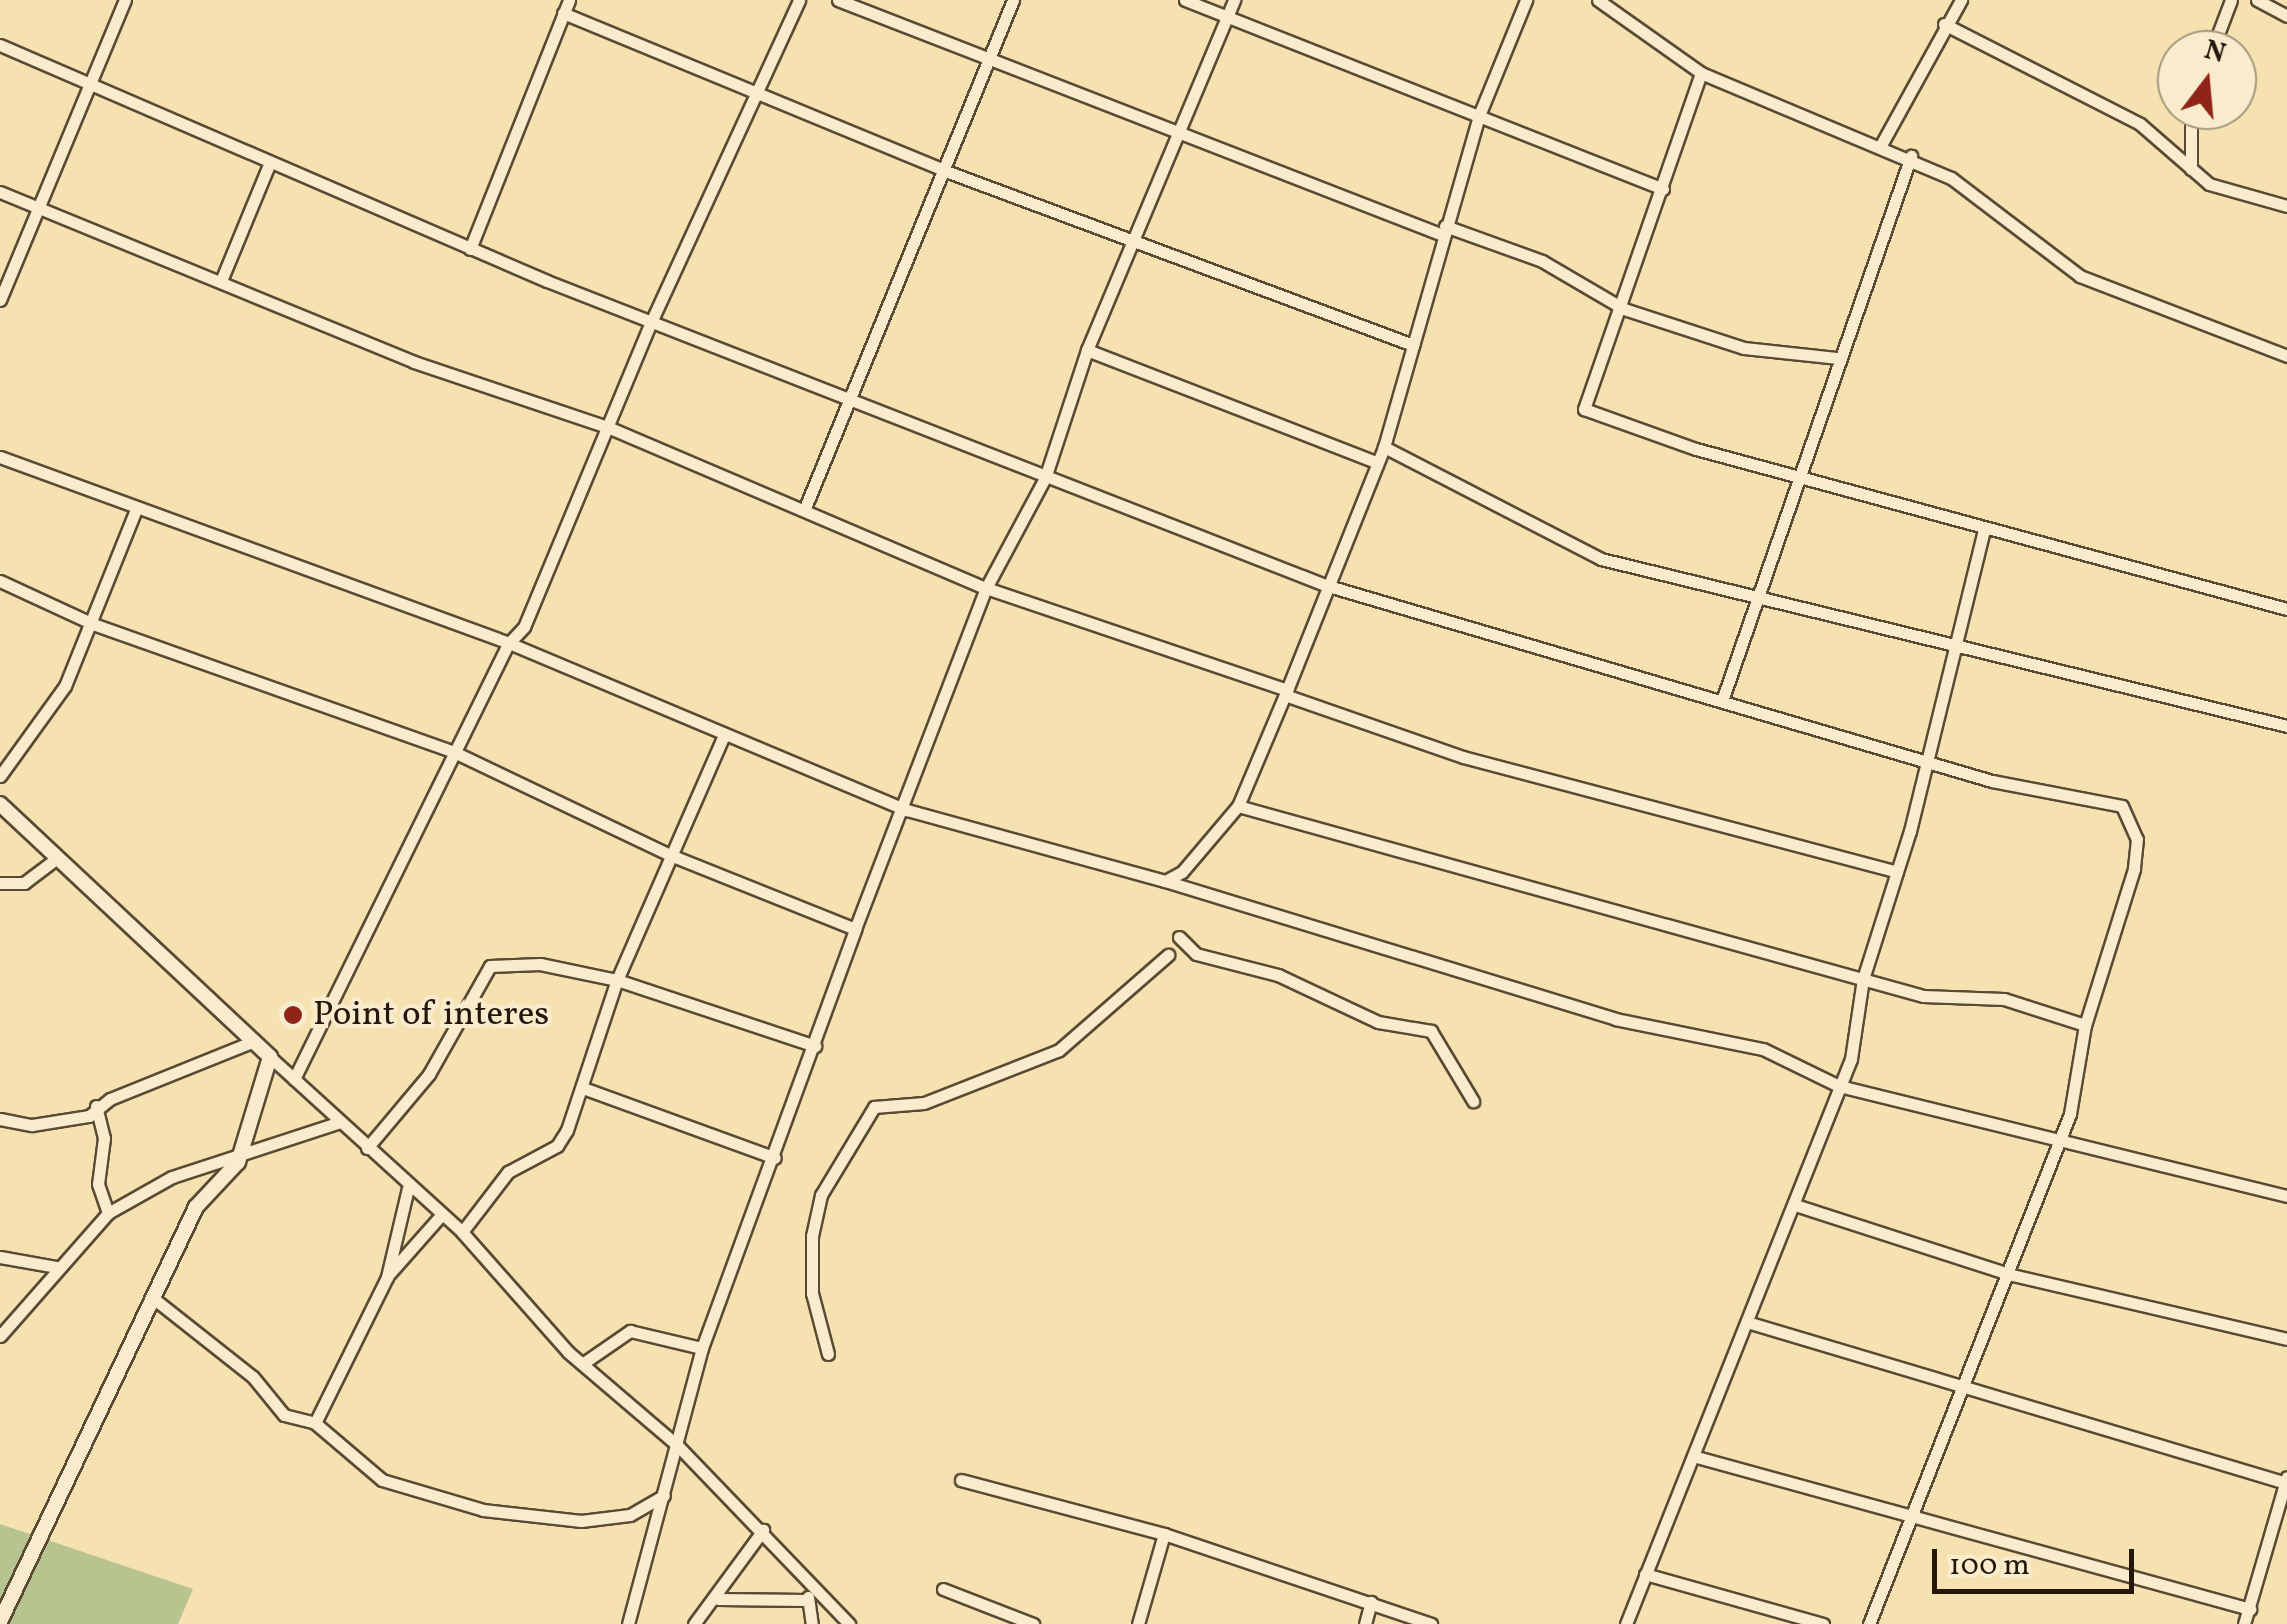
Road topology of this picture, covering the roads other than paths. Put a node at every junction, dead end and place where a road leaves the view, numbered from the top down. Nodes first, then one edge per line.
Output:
1 (125, 0) edge
2 (570, 0) edge
3 (799, 0) edge
4 (838, 0) edge
5 (1012, 0) edge
6 (1185, 0) edge
7 (1234, 0) edge
8 (1526, 0) edge
9 (1598, 0) edge
10 (1961, 0) edge
11 (2231, 0) edge
12 (2257, 0) edge
13 (564, 13) junction
14 (1228, 16) junction
15 (2287, 16) edge
16 (1944, 24) junction
17 (2220, 30) edge
18 (0, 44) edge
19 (990, 56) junction
20 (1701, 73) junction
21 (90, 78) junction
22 (756, 94) junction
23 (1480, 113) junction
24 (2191, 130) edge
25 (1181, 134) junction
26 (1881, 146) junction
27 (1911, 156) junction
28 (268, 167) junction
29 (2191, 169) junction
30 (943, 170) junction
31 (1663, 189) junction
32 (0, 192) edge
33 (2287, 206) edge
34 (39, 209) junction
35 (1444, 231) junction
36 (1135, 236) junction
37 (470, 250) junction
38 (222, 282) junction
39 (0, 300) edge
40 (1624, 309) junction
41 (652, 320) junction
42 (1413, 345) junction
43 (1087, 350) junction
44 (2287, 356) edge
45 (1838, 358) junction
46 (850, 400) junction
47 (610, 428) junction
48 (1384, 447) junction
49 (0, 457) edge
50 (1376, 462) junction
51 (1801, 474) junction
52 (1045, 478) junction
53 (805, 508) junction
54 (136, 509) junction
55 (1984, 529) junction
56 (0, 581) edge
57 (1326, 585) junction
58 (986, 588) junction
59 (1754, 599) junction
60 (2287, 609) edge
61 (93, 624) junction
62 (509, 643) junction
63 (1958, 650) junction
64 (1286, 693) junction
65 (1723, 698) junction
66 (2287, 726) edge
67 (724, 734) junction
68 (454, 752) junction
69 (1926, 760) junction
70 (0, 776) edge
71 (0, 804) edge
72 (1238, 806) junction
73 (906, 810) junction
74 (670, 855) junction
75 (56, 858) junction
76 (1896, 872) junction
77 (1165, 881) junction
78 (0, 883) edge
79 (855, 930) junction
80 (1180, 938) dead end
81 (1168, 955) dead end
82 (1863, 979) junction
83 (616, 980) junction
84 (2085, 1025) junction
85 (252, 1042) junction
86 (815, 1046) junction
87 (270, 1057) junction
88 (294, 1079) junction
89 (1839, 1086) junction
90 (583, 1088) junction
91 (1473, 1101) dead end
92 (96, 1106) junction
93 (0, 1119) edge
94 (340, 1122) junction
95 (2059, 1142) junction
96 (368, 1148) junction
97 (775, 1158) junction
98 (238, 1162) junction
99 (408, 1188) junction
100 (2287, 1196) edge
101 (1795, 1205) junction
102 (108, 1213) junction
103 (442, 1214) junction
104 (462, 1232) junction
105 (0, 1257) edge
106 (57, 1268) junction
107 (2008, 1274) junction
108 (386, 1277) junction
109 (153, 1298) junction
110 (1748, 1322) junction
111 (0, 1336) edge
112 (2287, 1339) edge
113 (702, 1348) junction
114 (828, 1354) dead end
115 (586, 1362) junction
116 (1962, 1387) junction
117 (315, 1423) junction
118 (678, 1446) junction
119 (1693, 1456) junction
120 (961, 1480) dead end
121 (2286, 1480) edge
122 (664, 1495) junction
123 (1909, 1514) junction
124 (763, 1530) junction
125 (1164, 1534) junction
126 (1645, 1574) junction
127 (942, 1590) dead end
128 (810, 1595) junction
129 (718, 1599) junction
130 (1370, 1602) junction
131 (2250, 1608) junction
132 (0, 1622) edge
133 (628, 1624) edge
134 (694, 1624) edge
135 (812, 1624) edge
136 (849, 1624) edge
137 (1034, 1624) edge
138 (1138, 1624) edge
139 (1365, 1624) edge
140 (1431, 1624) edge
141 (1626, 1624) edge
142 (1823, 1624) edge
143 (1869, 1624) edge
144 (2244, 1624) edge

1 - 21 street
2 - 13 street
3 - 22 street
4 - 19 street
5 - 19 street
6 - 14 street
7 - 14 street
8 - 23 street
9 - 20 street
10 - 16 street
11 - 17 street
12 - 15 street
13 - 22 street
13 - 37 street
14 - 23 street
14 - 25 street
16 - 26 street
16 - 29 street
18 - 21 street
19 - 25 street
19 - 30 street
20 - 26 street
20 - 31 street
21 - 28 street
21 - 34 street
22 - 30 street
22 - 41 street
23 - 31 street
23 - 35 street
24 - 29 street
25 - 35 street
25 - 36 street
26 - 27 street
27 - 44 street
27 - 45 street
28 - 37 street
28 - 38 street
29 - 33 street
30 - 36 street
30 - 46 street
31 - 40 street
32 - 34 street
34 - 38 street
34 - 39 street
35 - 40 street
35 - 42 street
36 - 42 street
36 - 43 street
37 - 41 street
38 - 47 street
40 - 45 street
40 - 51 street
41 - 46 street
41 - 47 street
42 - 48 street
43 - 50 street
43 - 52 street
45 - 51 street
46 - 52 street
46 - 53 street
47 - 53 street
47 - 62 street
48 - 50 street
48 - 59 street
49 - 54 street
50 - 57 street
51 - 55 street
51 - 59 street
52 - 57 street
52 - 58 street
53 - 58 street
54 - 61 street
54 - 62 street
55 - 60 street
55 - 63 street
56 - 61 street
57 - 64 street
57 - 65 street
58 - 64 street
58 - 73 street
59 - 63 street
59 - 65 street
61 - 68 street
61 - 70 street
62 - 67 street
62 - 68 street
63 - 66 street
63 - 69 street
64 - 72 street
64 - 76 street
65 - 69 street
67 - 73 street
67 - 74 street
68 - 74 street
68 - 88 street
69 - 76 street
69 - 84 street
71 - 75 street
72 - 77 street
72 - 82 street
73 - 77 street
73 - 79 street
74 - 79 street
74 - 83 street
75 - 78 street
75 - 85 street
76 - 82 street
77 - 89 street
79 - 86 street
80 - 91 street
81 - 114 street
82 - 84 street
82 - 89 street
83 - 86 street
83 - 90 street
83 - 96 street
84 - 95 street
85 - 87 street
85 - 92 street
86 - 97 street
87 - 88 street
87 - 98 street
88 - 94 street
89 - 95 street
89 - 101 street
90 - 97 street
90 - 104 street
92 - 93 street
92 - 102 street
94 - 96 street
94 - 98 street
95 - 100 street
95 - 107 street
96 - 99 street
97 - 113 street
98 - 102 street
98 - 109 street
99 - 103 street
99 - 108 street
101 - 107 street
101 - 110 street
102 - 106 street
103 - 104 street
103 - 108 street
104 - 115 street
105 - 106 street
106 - 111 street
107 - 112 street
107 - 116 street
108 - 117 street
109 - 117 street
109 - 132 street
110 - 116 street
110 - 119 street
113 - 115 street
113 - 118 street
115 - 118 street
116 - 121 street
116 - 123 street
117 - 122 street
118 - 122 street
118 - 124 street
119 - 123 street
119 - 126 street
120 - 125 street
121 - 131 street
122 - 133 street
123 - 131 street
123 - 143 street
124 - 128 street
124 - 129 street
125 - 130 street
125 - 138 street
126 - 141 street
126 - 142 street
127 - 137 street
128 - 129 street
128 - 135 street
128 - 136 street
129 - 134 street
130 - 139 street
130 - 140 street
131 - 144 street

